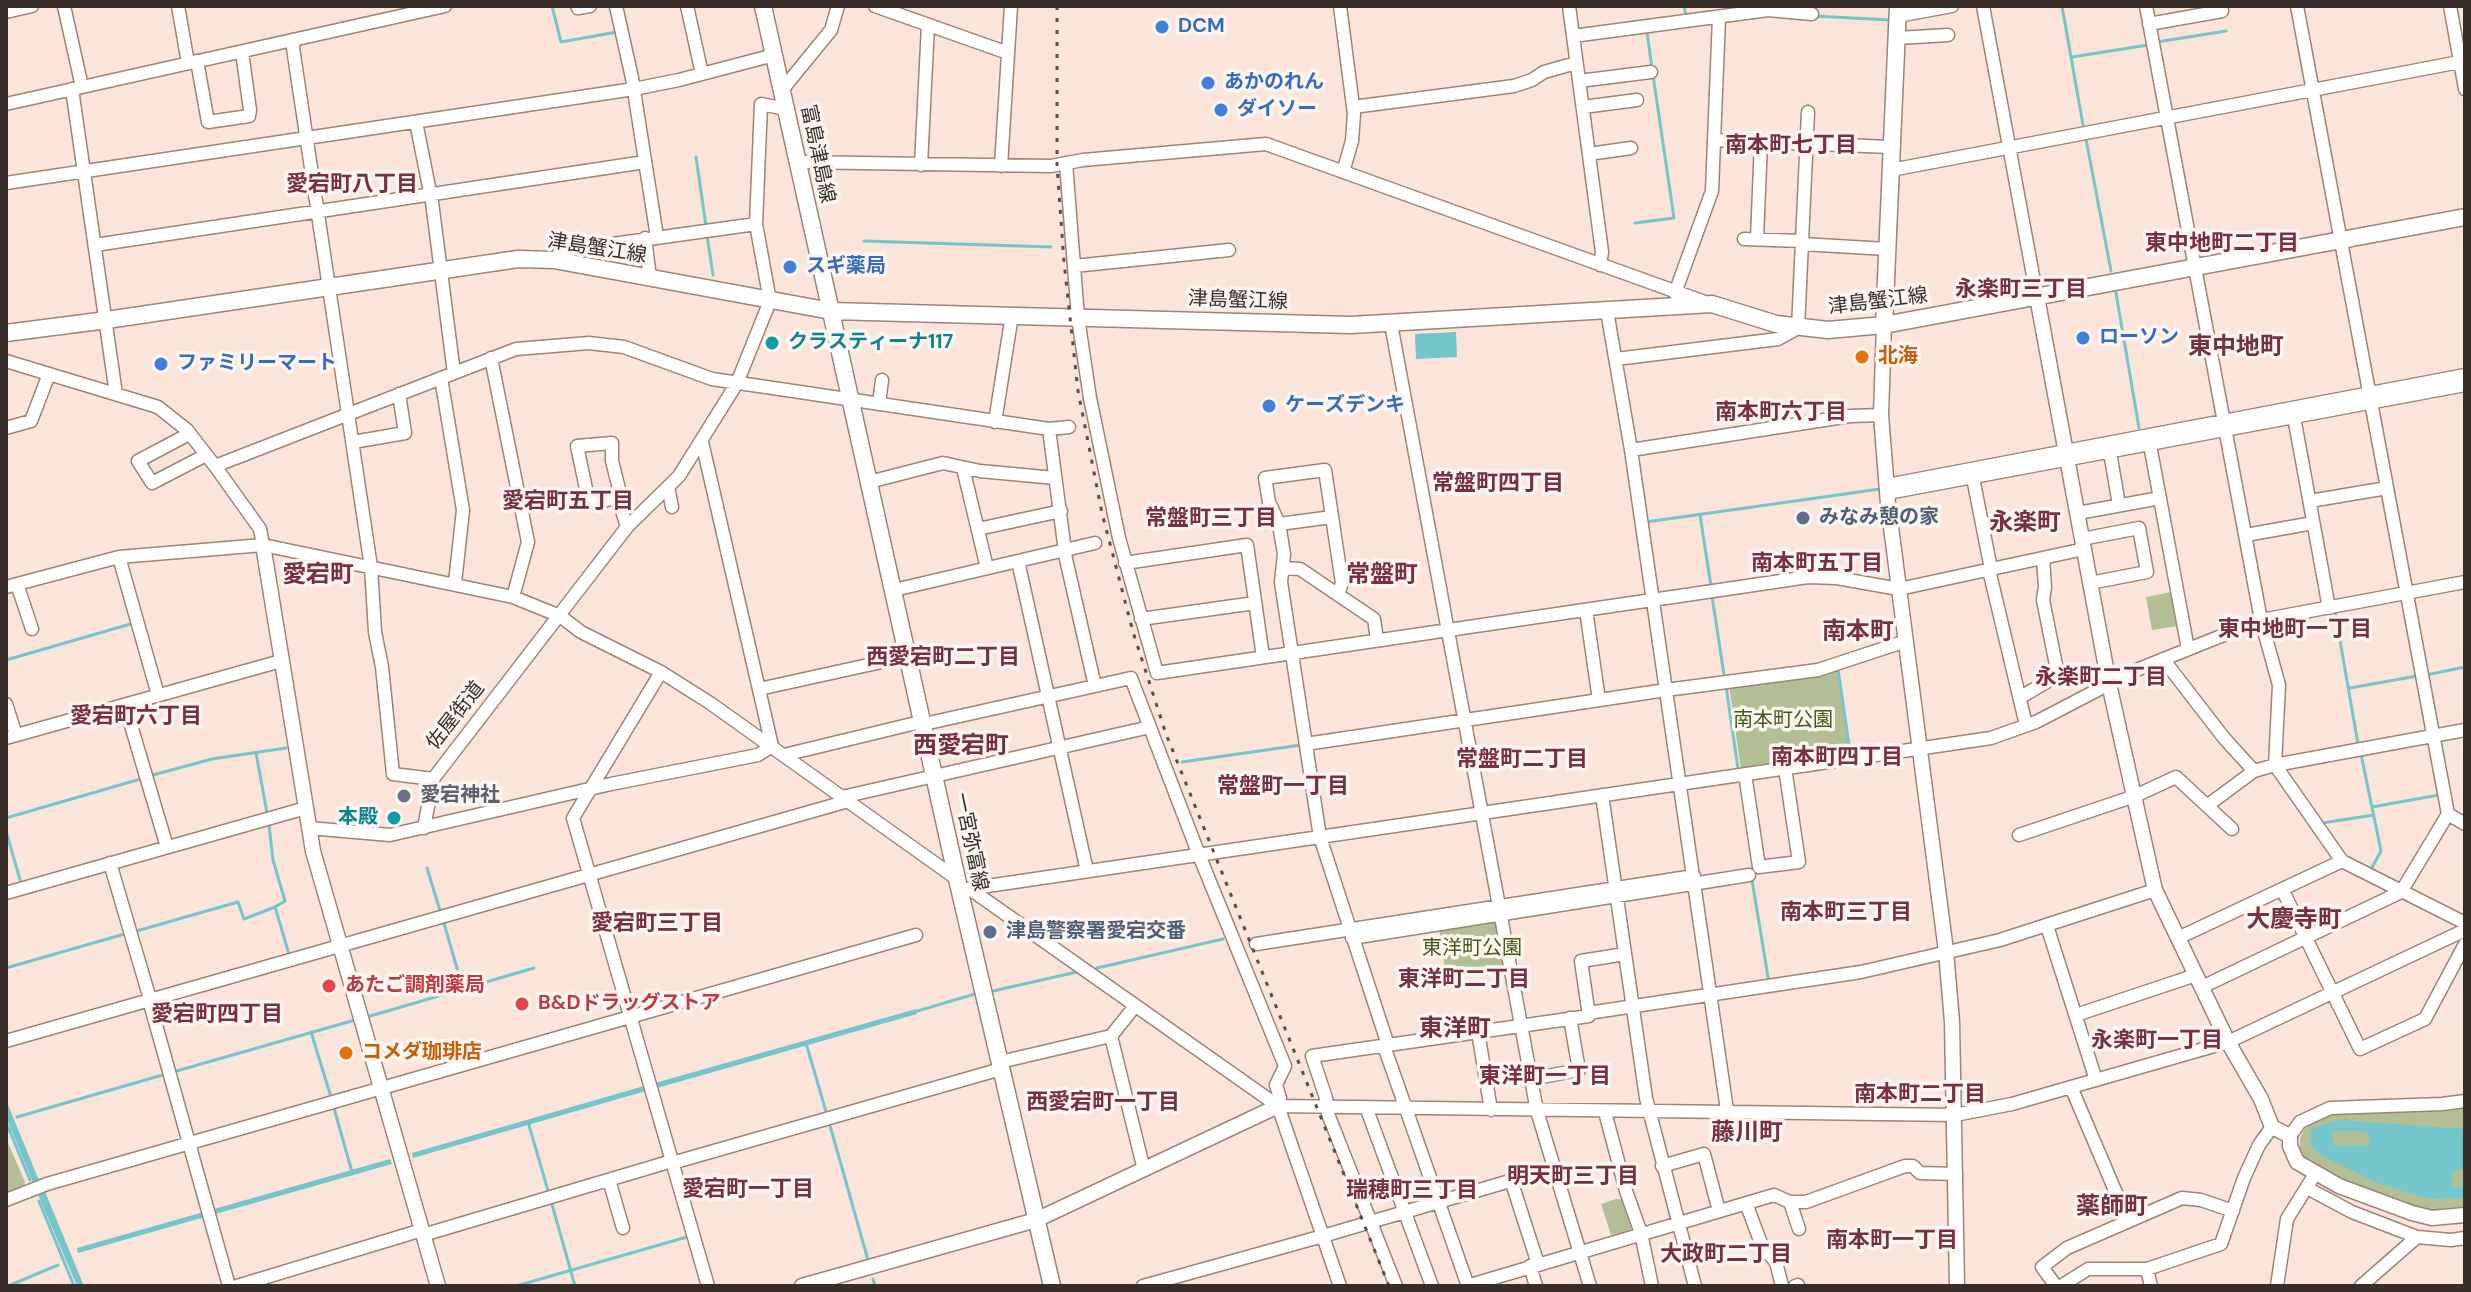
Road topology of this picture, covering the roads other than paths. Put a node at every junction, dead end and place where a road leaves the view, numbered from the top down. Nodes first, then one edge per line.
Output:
1 (32, 6) edge
2 (64, 6) edge
3 (178, 6) edge
4 (445, 6) edge
5 (577, 6) edge
6 (590, 6) edge
7 (616, 6) edge
8 (687, 6) edge
9 (763, 6) edge
10 (838, 6) edge
11 (875, 6) edge
12 (1011, 6) edge
13 (1340, 6) edge
14 (1569, 6) edge
15 (1952, 6) edge
16 (1983, 6) edge
17 (2146, 6) edge
18 (2221, 6) edge
19 (2297, 6) edge
20 (2450, 6) edge
21 (1768, 8) edge
22 (1898, 11) edge
23 (6, 12) edge
24 (1812, 14) dead end
25 (1719, 17) junction
26 (2149, 24) junction
27 (928, 25) junction
28 (1948, 35) dead end
29 (1573, 36) junction
30 (1897, 38) junction
31 (294, 40) junction
32 (242, 52) junction
33 (1008, 53) junction
34 (774, 55) junction
35 (192, 62) junction
36 (2462, 62) edge
37 (1576, 63) junction
38 (1651, 72) dead end
39 (702, 74) junction
40 (1579, 81) junction
41 (77, 88) junction
42 (634, 89) junction
43 (2465, 89) edge
44 (782, 90) junction
45 (2312, 90) junction
46 (1637, 100) dead end
47 (6, 104) edge
48 (1353, 107) junction
49 (1583, 107) junction
50 (786, 109) junction
51 (1808, 112) dead end
52 (2167, 117) junction
53 (416, 122) junction
54 (306, 138) junction
55 (1714, 140) junction
56 (1761, 142) junction
57 (1806, 144) junction
58 (1891, 147) junction
59 (2010, 147) junction
60 (1631, 148) dead end
61 (1589, 154) junction
62 (645, 162) junction
63 (798, 162) junction
64 (1066, 163) junction
65 (921, 165) junction
66 (1001, 166) junction
67 (1891, 170) junction
68 (85, 171) junction
69 (1343, 172) junction
70 (6, 183) edge
71 (430, 195) junction
72 (317, 213) junction
73 (2465, 217) edge
74 (756, 224) junction
75 (651, 237) junction
76 (2341, 240) junction
77 (1802, 242) junction
78 (95, 245) junction
79 (1887, 249) junction
80 (1229, 250) dead end
81 (554, 260) junction
82 (1600, 265) junction
83 (1074, 266) junction
84 (2195, 267) junction
85 (440, 271) junction
86 (650, 278) junction
87 (328, 286) junction
88 (1675, 293) junction
89 (2037, 297) junction
90 (770, 301) junction
91 (1712, 304) junction
92 (831, 311) junction
93 (1607, 311) junction
94 (1012, 315) junction
95 (1078, 318) junction
96 (107, 320) junction
97 (1391, 324) junction
98 (1884, 325) junction
99 (1798, 328) junction
100 (6, 333) edge
101 (491, 358) junction
102 (1616, 359) junction
103 (6, 361) edge
104 (454, 373) junction
105 (49, 374) junction
106 (2465, 375) edge
107 (441, 378) junction
108 (882, 380) dead end
109 (737, 383) junction
110 (2465, 385) edge
111 (116, 394) junction
112 (399, 394) junction
113 (2370, 398) junction
114 (851, 400) junction
115 (879, 404) junction
116 (349, 414) junction
117 (1881, 415) junction
118 (2294, 417) junction
119 (995, 422) junction
120 (2224, 425) junction
121 (1069, 427) dead end
122 (6, 428) edge
123 (1049, 429) junction
124 (189, 434) junction
125 (353, 442) junction
126 (702, 442) junction
127 (2150, 445) junction
128 (1631, 450) junction
129 (2110, 452) junction
130 (2066, 456) junction
131 (211, 461) junction
132 (963, 468) junction
133 (1055, 478) junction
134 (1973, 478) junction
135 (869, 482) junction
136 (668, 487) junction
137 (2387, 488) junction
138 (1887, 489) junction
139 (618, 498) junction
140 (2160, 498) junction
141 (2310, 501) junction
142 (2119, 505) junction
143 (672, 507) dead end
144 (1061, 511) junction
145 (2078, 513) junction
146 (1332, 517) junction
147 (2313, 523) junction
148 (1279, 524) junction
149 (627, 527) junction
150 (978, 529) junction
151 (2246, 535) junction
152 (1095, 543) dead end
153 (2083, 544) junction
154 (263, 545) junction
155 (1067, 550) junction
156 (119, 557) junction
157 (2043, 558) junction
158 (1018, 561) junction
159 (1125, 563) junction
160 (371, 567) junction
161 (987, 568) junction
162 (1283, 568) junction
163 (1990, 569) junction
164 (2465, 582) edge
165 (455, 583) junction
166 (2090, 583) junction
167 (12, 585) edge
168 (1899, 589) junction
169 (894, 590) junction
170 (2407, 593) junction
171 (1338, 595) junction
172 (513, 597) junction
173 (1653, 600) junction
174 (1255, 603) junction
175 (2329, 608) junction
176 (1586, 610) junction
177 (560, 616) junction
178 (1141, 619) junction
179 (2261, 620) junction
180 (32, 629) dead end
181 (1448, 630) junction
182 (1377, 640) junction
183 (1906, 641) junction
184 (2188, 649) junction
185 (1292, 653) junction
186 (909, 656) junction
187 (1263, 657) junction
188 (2163, 659) junction
189 (281, 661) junction
190 (661, 672) junction
191 (2109, 682) junction
192 (1095, 686) junction
193 (759, 689) junction
194 (1666, 690) junction
195 (158, 695) junction
196 (1048, 696) junction
197 (2021, 697) junction
198 (1599, 700) junction
199 (6, 704) edge
200 (125, 705) junction
201 (1465, 720) junction
202 (924, 724) junction
203 (2026, 725) junction
204 (1150, 727) junction
205 (2465, 730) edge
206 (11, 737) edge
207 (2432, 737) junction
208 (1306, 744) junction
209 (772, 746) junction
210 (1058, 749) junction
211 (1919, 749) junction
212 (784, 755) junction
213 (2275, 765) junction
214 (1785, 768) junction
215 (2254, 771) junction
216 (1745, 774) junction
217 (936, 776) junction
218 (433, 779) junction
219 (1680, 784) junction
220 (591, 790) junction
221 (1602, 795) junction
222 (2135, 796) junction
223 (845, 799) junction
224 (2208, 805) junction
225 (306, 808) junction
226 (1482, 813) junction
227 (2448, 814) junction
228 (2465, 824) edge
229 (309, 828) junction
230 (424, 828) junction
231 (2232, 829) dead end
232 (2019, 835) dead end
233 (1320, 837) junction
234 (167, 847) junction
235 (1199, 855) junction
236 (2342, 861) junction
237 (110, 863) junction
238 (1087, 871) junction
239 (591, 874) junction
240 (1749, 875) dead end
241 (1694, 880) junction
242 (962, 886) junction
243 (2282, 889) junction
244 (2155, 890) junction
245 (1617, 892) junction
246 (2401, 892) junction
247 (6, 893) edge
248 (1500, 910) junction
249 (2465, 923) edge
250 (2047, 926) junction
251 (2465, 930) edge
252 (1351, 933) junction
253 (916, 935) dead end
254 (2178, 938) junction
255 (2306, 938) junction
256 (1256, 944) dead end
257 (2465, 944) edge
258 (340, 945) junction
259 (1946, 951) junction
260 (1625, 954) junction
261 (2199, 981) junction
262 (2332, 993) junction
263 (1712, 995) junction
264 (149, 1000) junction
265 (1135, 1006) junction
266 (1633, 1006) junction
267 (1588, 1013) junction
268 (2076, 1015) junction
269 (630, 1016) junction
270 (1570, 1018) junction
271 (1521, 1026) junction
272 (1478, 1032) junction
273 (1111, 1036) junction
274 (6, 1041) edge
275 (2228, 1042) junction
276 (1386, 1046) junction
277 (1000, 1066) junction
278 (1531, 1079) junction
279 (2096, 1080) junction
280 (2071, 1087) junction
281 (381, 1089) junction
282 (2465, 1101) edge
283 (1278, 1106) junction
284 (1326, 1106) junction
285 (1366, 1107) junction
286 (1406, 1108) junction
287 (1491, 1110) junction
288 (1727, 1110) junction
289 (1537, 1111) junction
290 (1605, 1112) junction
291 (1649, 1112) junction
292 (1955, 1115) junction
293 (2272, 1127) junction
294 (2290, 1136) junction
295 (191, 1144) junction
296 (672, 1162) junction
297 (1662, 1166) junction
298 (1554, 1168) junction
299 (1144, 1170) junction
300 (1956, 1174) junction
301 (2315, 1174) junction
302 (609, 1180) junction
303 (1511, 1180) junction
304 (2307, 1188) junction
305 (6, 1200) edge
306 (1438, 1202) junction
307 (1790, 1202) junction
308 (1746, 1203) junction
309 (1719, 1211) junction
310 (2233, 1211) junction
311 (1404, 1212) junction
312 (2465, 1215) edge
313 (1036, 1220) junction
314 (2128, 1221) junction
315 (1371, 1222) junction
316 (1678, 1222) junction
317 (623, 1228) dead end
318 (1799, 1229) dead end
319 (422, 1232) junction
320 (1641, 1233) junction
321 (1323, 1236) junction
322 (2417, 1237) junction
323 (2465, 1238) edge
324 (1579, 1251) junction
325 (1534, 1265) junction
326 (2147, 1269) junction
327 (229, 1286) edge
328 (237, 1286) edge
329 (438, 1286) edge
330 (708, 1286) edge
331 (802, 1286) edge
332 (1052, 1286) edge
333 (1143, 1286) edge
334 (1340, 1286) edge
335 (1396, 1286) edge
336 (1432, 1286) edge
337 (1467, 1286) edge
338 (1536, 1286) edge
339 (1590, 1286) edge
340 (1652, 1286) edge
341 (1695, 1286) edge
342 (1782, 1286) edge
343 (1957, 1286) edge
344 (2058, 1286) edge
345 (2151, 1286) edge
346 (2277, 1286) edge
347 (2361, 1286) edge

1 - 23 street
2 - 41 street
3 - 35 street
4 - 31 street
5 - 6 street
7 - 42 street
8 - 39 street
9 - 34 main road, 富島津島線
10 - 44 street
11 - 27 street
12 - 33 street
13 - 48 street
14 - 29 street
15 - 22 street
16 - 59 street
17 - 26 street
18 - 26 street
19 - 45 street
20 - 36 street
21 - 24 street
21 - 25 street
22 - 30 main road
25 - 29 street
25 - 55 street
26 - 52 street
27 - 33 street
27 - 65 street
28 - 30 street
29 - 37 street
30 - 58 main road
31 - 32 street
31 - 54 street
32 - 35 street
32 - 35 street
33 - 66 street
34 - 39 street
34 - 44 main road, 富島津島線
35 - 41 street
36 - 43 street
36 - 45 street
37 - 40 street
37 - 48 street
38 - 40 street
39 - 42 street
40 - 49 street
41 - 47 street
41 - 68 street
42 - 53 street
42 - 62 street
44 - 50 main road, 富島津島線
45 - 52 street
45 - 76 street
46 - 49 street
48 - 69 street
49 - 61 street
50 - 63 main road, 富島津島線
50 - 74 street
51 - 57 street
52 - 59 street
52 - 84 street
53 - 54 street
53 - 71 street
54 - 68 street
54 - 72 street
55 - 56 street
55 - 88 street
56 - 57 street
56 - 77 street
57 - 58 street
57 - 77 street
58 - 67 main road
59 - 67 street
59 - 89 street
60 - 61 street
61 - 82 street
62 - 71 street
62 - 75 street
63 - 65 street
63 - 92 main road, 富島津島線
64 - 66 street
64 - 69 street
64 - 83 street
65 - 66 street
67 - 79 main road
68 - 70 street
68 - 78 street
69 - 82 street
71 - 72 street
71 - 85 street
72 - 78 street
72 - 87 street
73 - 76 main road, 津島蟹江線
74 - 75 street
74 - 90 street
75 - 81 street
75 - 86 street
76 - 84 main road, 津島蟹江線
76 - 113 street
77 - 79 street
77 - 99 street
78 - 96 street
79 - 98 main road
80 - 83 street
81 - 85 main road, 津島蟹江線
81 - 86 main road, 津島蟹江線
82 - 88 street
83 - 95 street
84 - 89 main road, 津島蟹江線
84 - 120 street
85 - 87 main road, 津島蟹江線
85 - 104 street
86 - 90 main road, 津島蟹江線
87 - 96 main road, 津島蟹江線
87 - 116 street
88 - 91 street
89 - 98 main road, 津島蟹江線
89 - 130 street
90 - 92 main road, 津島蟹江線
90 - 109 street, 佐屋街道
91 - 93 main road, 津島蟹江線
91 - 99 main road, 津島蟹江線
92 - 94 main road, 津島蟹江線
92 - 114 main road, 一宮弥富線
93 - 97 main road, 津島蟹江線
93 - 102 street
94 - 95 main road, 津島蟹江線
94 - 119 street
95 - 97 main road, 津島蟹江線
95 - 159 street
96 - 100 main road, 津島蟹江線
96 - 111 street
97 - 181 street
98 - 99 main road, 津島蟹江線
98 - 117 street
99 - 102 street
101 - 104 street
101 - 109 street
101 - 172 street
102 - 128 street
103 - 105 street
104 - 107 street
105 - 111 street
105 - 122 street
106 - 113 street
107 - 112 street
107 - 165 street
108 - 115 street
109 - 114 street
109 - 126 street, 佐屋街道
110 - 113 street
111 - 124 street
112 - 116 street
112 - 125 street
113 - 118 street
113 - 120 street
113 - 137 street
114 - 115 street
114 - 135 main road, 一宮弥富線
115 - 119 street
116 - 125 street
116 - 131 street
117 - 128 street
117 - 138 street
118 - 120 street
118 - 141 street
119 - 123 street
120 - 127 street
120 - 130 street
120 - 151 street
121 - 123 street
123 - 133 street
124 - 131 street
124 - 131 street
125 - 160 street
126 - 136 street, 佐屋街道
126 - 193 street
127 - 129 street
127 - 140 street
128 - 173 street
129 - 130 street
129 - 142 street
130 - 134 street
130 - 138 street
130 - 145 street
131 - 154 street
132 - 133 street
132 - 135 street
132 - 150 street
133 - 144 street
134 - 138 street
134 - 163 street
135 - 169 main road, 一宮弥富線
136 - 143 street
136 - 149 street, 佐屋街道
137 - 141 street
137 - 170 street
138 - 168 street
139 - 139 street
139 - 149 street
140 - 142 street
140 - 184 street
141 - 147 street
142 - 145 street
144 - 150 street
144 - 155 street
145 - 153 street
146 - 148 street
146 - 148 street
146 - 171 street
147 - 151 street
147 - 175 street
148 - 162 street
149 - 177 street, 佐屋街道
150 - 161 street
151 - 179 street
152 - 155 street
153 - 157 street
153 - 166 street
153 - 166 street
154 - 156 street
154 - 160 street
154 - 189 street
155 - 158 street
155 - 192 street
156 - 167 street
156 - 195 street
157 - 163 street
157 - 197 street
158 - 161 street
158 - 196 street
159 - 174 street
159 - 178 street
160 - 165 street
160 - 218 street
161 - 169 street
162 - 171 street
162 - 185 street
163 - 168 street
163 - 197 street
164 - 170 street
165 - 172 street
166 - 191 street
167 - 180 street
168 - 173 street
168 - 183 street
169 - 186 main road, 一宮弥富線
170 - 175 street
170 - 207 street
171 - 182 street
172 - 177 street
173 - 176 street
173 - 194 street
174 - 178 street
174 - 187 street
175 - 179 street
176 - 181 street
176 - 198 street
177 - 190 street
177 - 218 street, 佐屋街道
178 - 187 street
179 - 184 street
179 - 213 street
181 - 182 street
181 - 201 street
182 - 185 street
183 - 194 street
183 - 211 street
184 - 188 street
185 - 187 street
185 - 208 street
186 - 193 street
186 - 202 main road, 一宮弥富線
188 - 191 street
188 - 215 street
189 - 195 street
189 - 225 street
190 - 209 street
190 - 220 street
191 - 203 street
191 - 222 street
192 - 196 street
192 - 204 street
193 - 209 street
194 - 198 street
194 - 219 street
195 - 200 street
196 - 202 street
196 - 210 street
197 - 203 street
198 - 201 street
199 - 206 street
200 - 206 street
200 - 234 street
201 - 208 street
201 - 226 street
202 - 212 street
202 - 217 main road, 一宮弥富線
203 - 211 street
204 - 210 street
204 - 235 street
205 - 207 street
207 - 213 street
207 - 227 street
208 - 233 street
209 - 212 street
209 - 220 street
210 - 217 street
210 - 238 street
211 - 214 street
211 - 259 street
212 - 223 street
213 - 215 street
213 - 236 street
214 - 216 street
214 - 216 street
215 - 224 street
216 - 219 street
217 - 223 street
217 - 242 main road, 一宮弥富線
218 - 230 street, 佐屋街道
219 - 221 street
219 - 241 street
220 - 230 street
220 - 239 street
221 - 226 street
221 - 245 street
222 - 224 street
222 - 232 street
222 - 244 street
223 - 239 street
223 - 242 street
224 - 231 street
225 - 229 street
225 - 234 street
226 - 233 street
226 - 248 street
227 - 228 street
227 - 246 street
229 - 230 street
229 - 258 street
233 - 235 street
233 - 252 street
234 - 237 street
235 - 238 street
235 - 283 street
236 - 243 street
236 - 246 street
237 - 247 street
237 - 264 street
238 - 242 street
239 - 258 street
239 - 269 street
240 - 241 street
241 - 245 street
241 - 263 street
242 - 265 street
242 - 277 main road, 一宮弥富線
243 - 254 street
243 - 255 street
244 - 250 street
244 - 254 street
245 - 248 street
245 - 260 street
246 - 249 street
246 - 255 street
248 - 252 street
248 - 271 street
250 - 259 street
250 - 268 street
251 - 262 street
252 - 256 street
252 - 276 street
253 - 269 street
254 - 261 street
255 - 261 street
255 - 262 street
257 - 262 street
258 - 264 street
258 - 281 street
259 - 263 street
259 - 292 street
260 - 266 street
260 - 267 street
261 - 268 street
261 - 275 street
262 - 275 street
263 - 266 street
263 - 288 street
264 - 274 street
264 - 295 street
265 - 273 street
265 - 283 street
266 - 267 street
266 - 291 street
267 - 270 street
268 - 279 street
269 - 281 street
269 - 296 street
270 - 271 street
270 - 278 street
271 - 272 street
271 - 278 street
272 - 276 street
272 - 287 street
273 - 277 street
273 - 299 street
275 - 279 street
275 - 293 street
276 - 284 street
276 - 286 street
277 - 296 street
277 - 313 main road, 一宮弥富線
278 - 289 street
279 - 280 street
280 - 292 street
280 - 314 street
281 - 295 street
281 - 319 street
282 - 294 street
283 - 284 street
283 - 299 street
283 - 321 street
284 - 285 street
284 - 315 street
285 - 286 street
285 - 311 street
286 - 287 street
286 - 306 street
287 - 289 street
288 - 291 street
288 - 292 street
289 - 290 street
289 - 298 street
290 - 291 street
290 - 320 street
291 - 297 street
292 - 300 street
293 - 294 street
293 - 310 street
294 - 301 street
295 - 305 street
295 - 327 street
296 - 302 street
296 - 330 street
297 - 309 street
297 - 316 street
298 - 303 street
298 - 324 street
299 - 313 street
300 - 307 street
300 - 343 street
301 - 304 street
301 - 312 street
302 - 317 street
302 - 319 street
303 - 306 street
303 - 325 street
304 - 322 street
304 - 346 street
306 - 311 street
306 - 337 street
307 - 308 street
307 - 318 street
308 - 309 street
308 - 342 street
309 - 316 street
310 - 314 street
310 - 326 street
311 - 315 street
311 - 336 street
313 - 331 street
313 - 332 main road, 一宮弥富線
314 - 344 street
315 - 321 street
315 - 335 street
316 - 320 street
316 - 341 street
319 - 328 street
319 - 329 street
320 - 324 street
320 - 340 street
321 - 333 street
321 - 334 street
322 - 323 street
322 - 347 street
324 - 325 street
324 - 339 street
325 - 337 street
325 - 338 street
326 - 344 street
326 - 345 street

